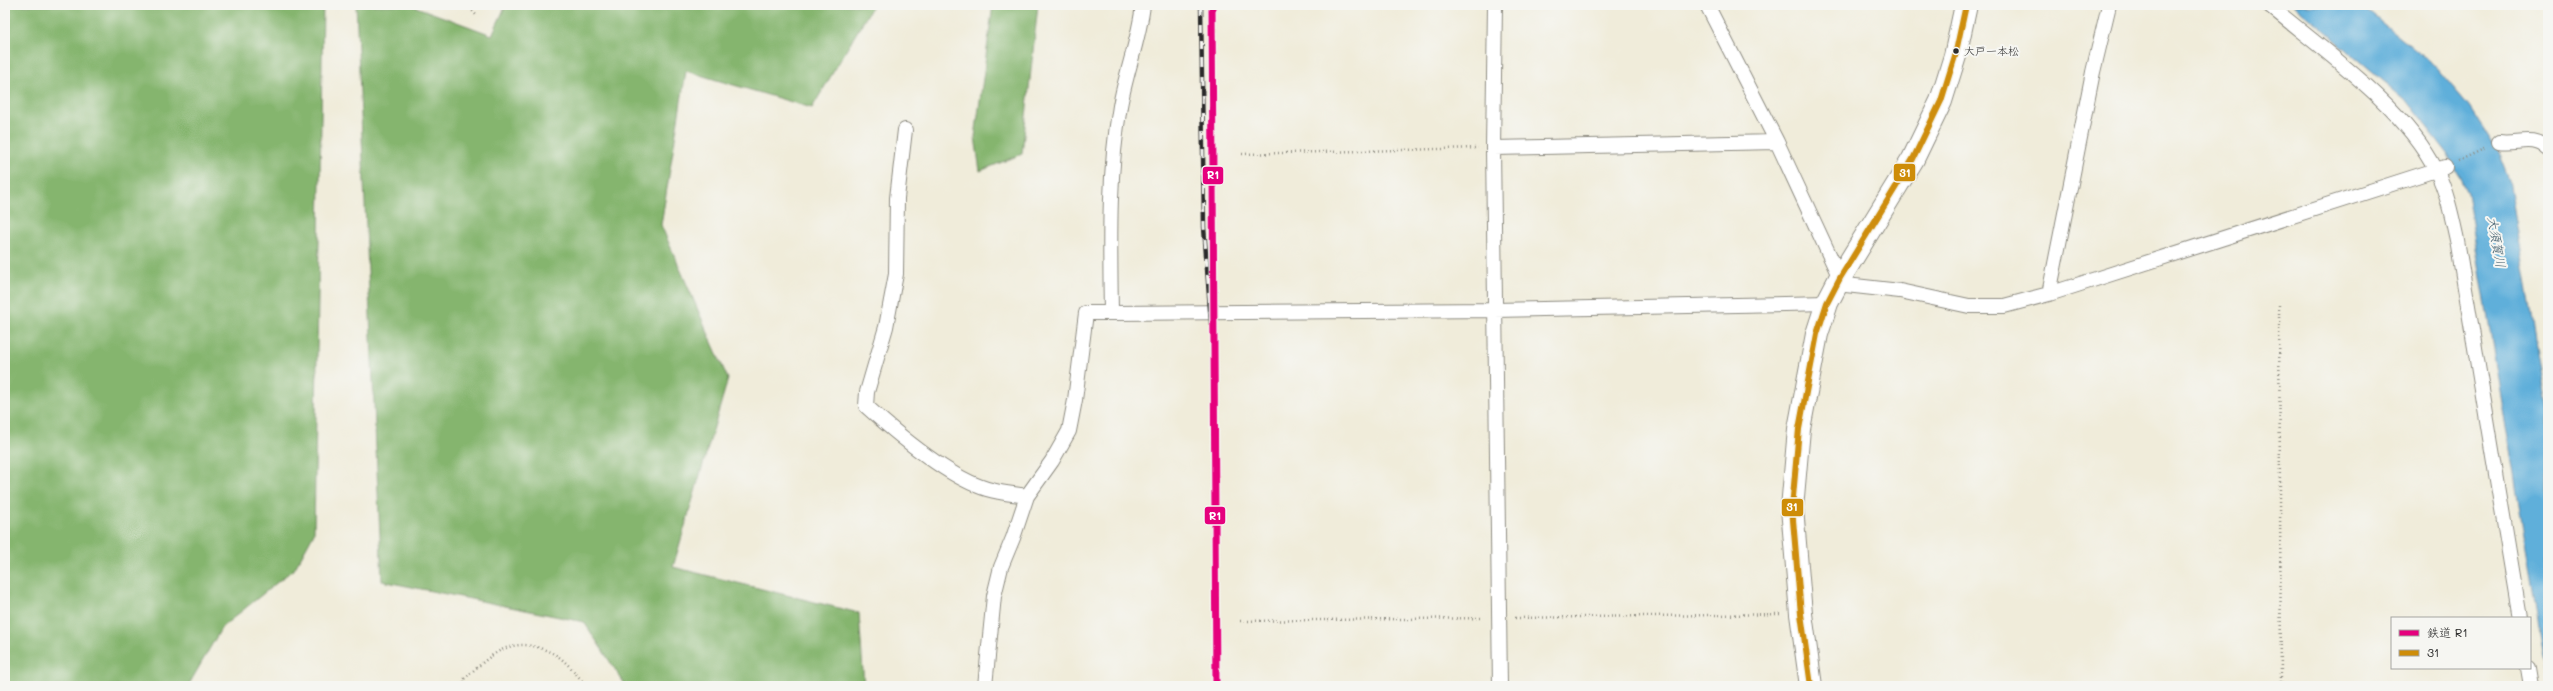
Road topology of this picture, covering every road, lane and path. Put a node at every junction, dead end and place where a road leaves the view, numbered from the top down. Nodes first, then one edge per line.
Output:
1 (467, 5) edge
2 (1143, 5) edge
3 (1495, 5) edge
4 (1707, 5) edge
5 (1966, 5) edge
6 (2109, 5) edge
7 (2269, 5) edge
8 (476, 15) dead end
9 (905, 130) dead end
10 (1777, 142) junction
11 (2500, 142) joint
12 (1493, 148) junction
13 (2548, 149) edge
14 (1242, 154) dead end
15 (2440, 168) junction
16 (1839, 281) junction
17 (2050, 294) junction
18 (1827, 303) junction
19 (2279, 305) dead end
20 (1495, 310) junction
21 (1111, 313) junction
22 (1027, 496) junction
23 (1801, 614) junction
24 (2520, 617) edge
25 (1500, 618) junction
26 (1240, 620) dead end
27 (2528, 669) edge
28 (465, 686) edge
29 (587, 686) edge
30 (985, 686) edge
31 (1500, 686) edge
32 (1810, 686) edge
33 (2281, 686) edge
34 (2531, 686) edge

1 - 8 path
2 - 21 street
3 - 12 street
4 - 10 street
5 - 16 highway
6 - 17 street
7 - 15 street
9 - 22 street
10 - 12 street
10 - 16 street
11 - 13 street
11 - 15 path
12 - 14 path
12 - 20 street
15 - 17 street
15 - 24 street
16 - 17 street
16 - 18 highway
18 - 20 street
18 - 23 highway
19 - 33 path
20 - 21 street
20 - 25 street
21 - 22 street
22 - 30 street
23 - 25 path
23 - 32 highway
25 - 26 path
25 - 31 street
27 - 34 street
28 - 29 path

